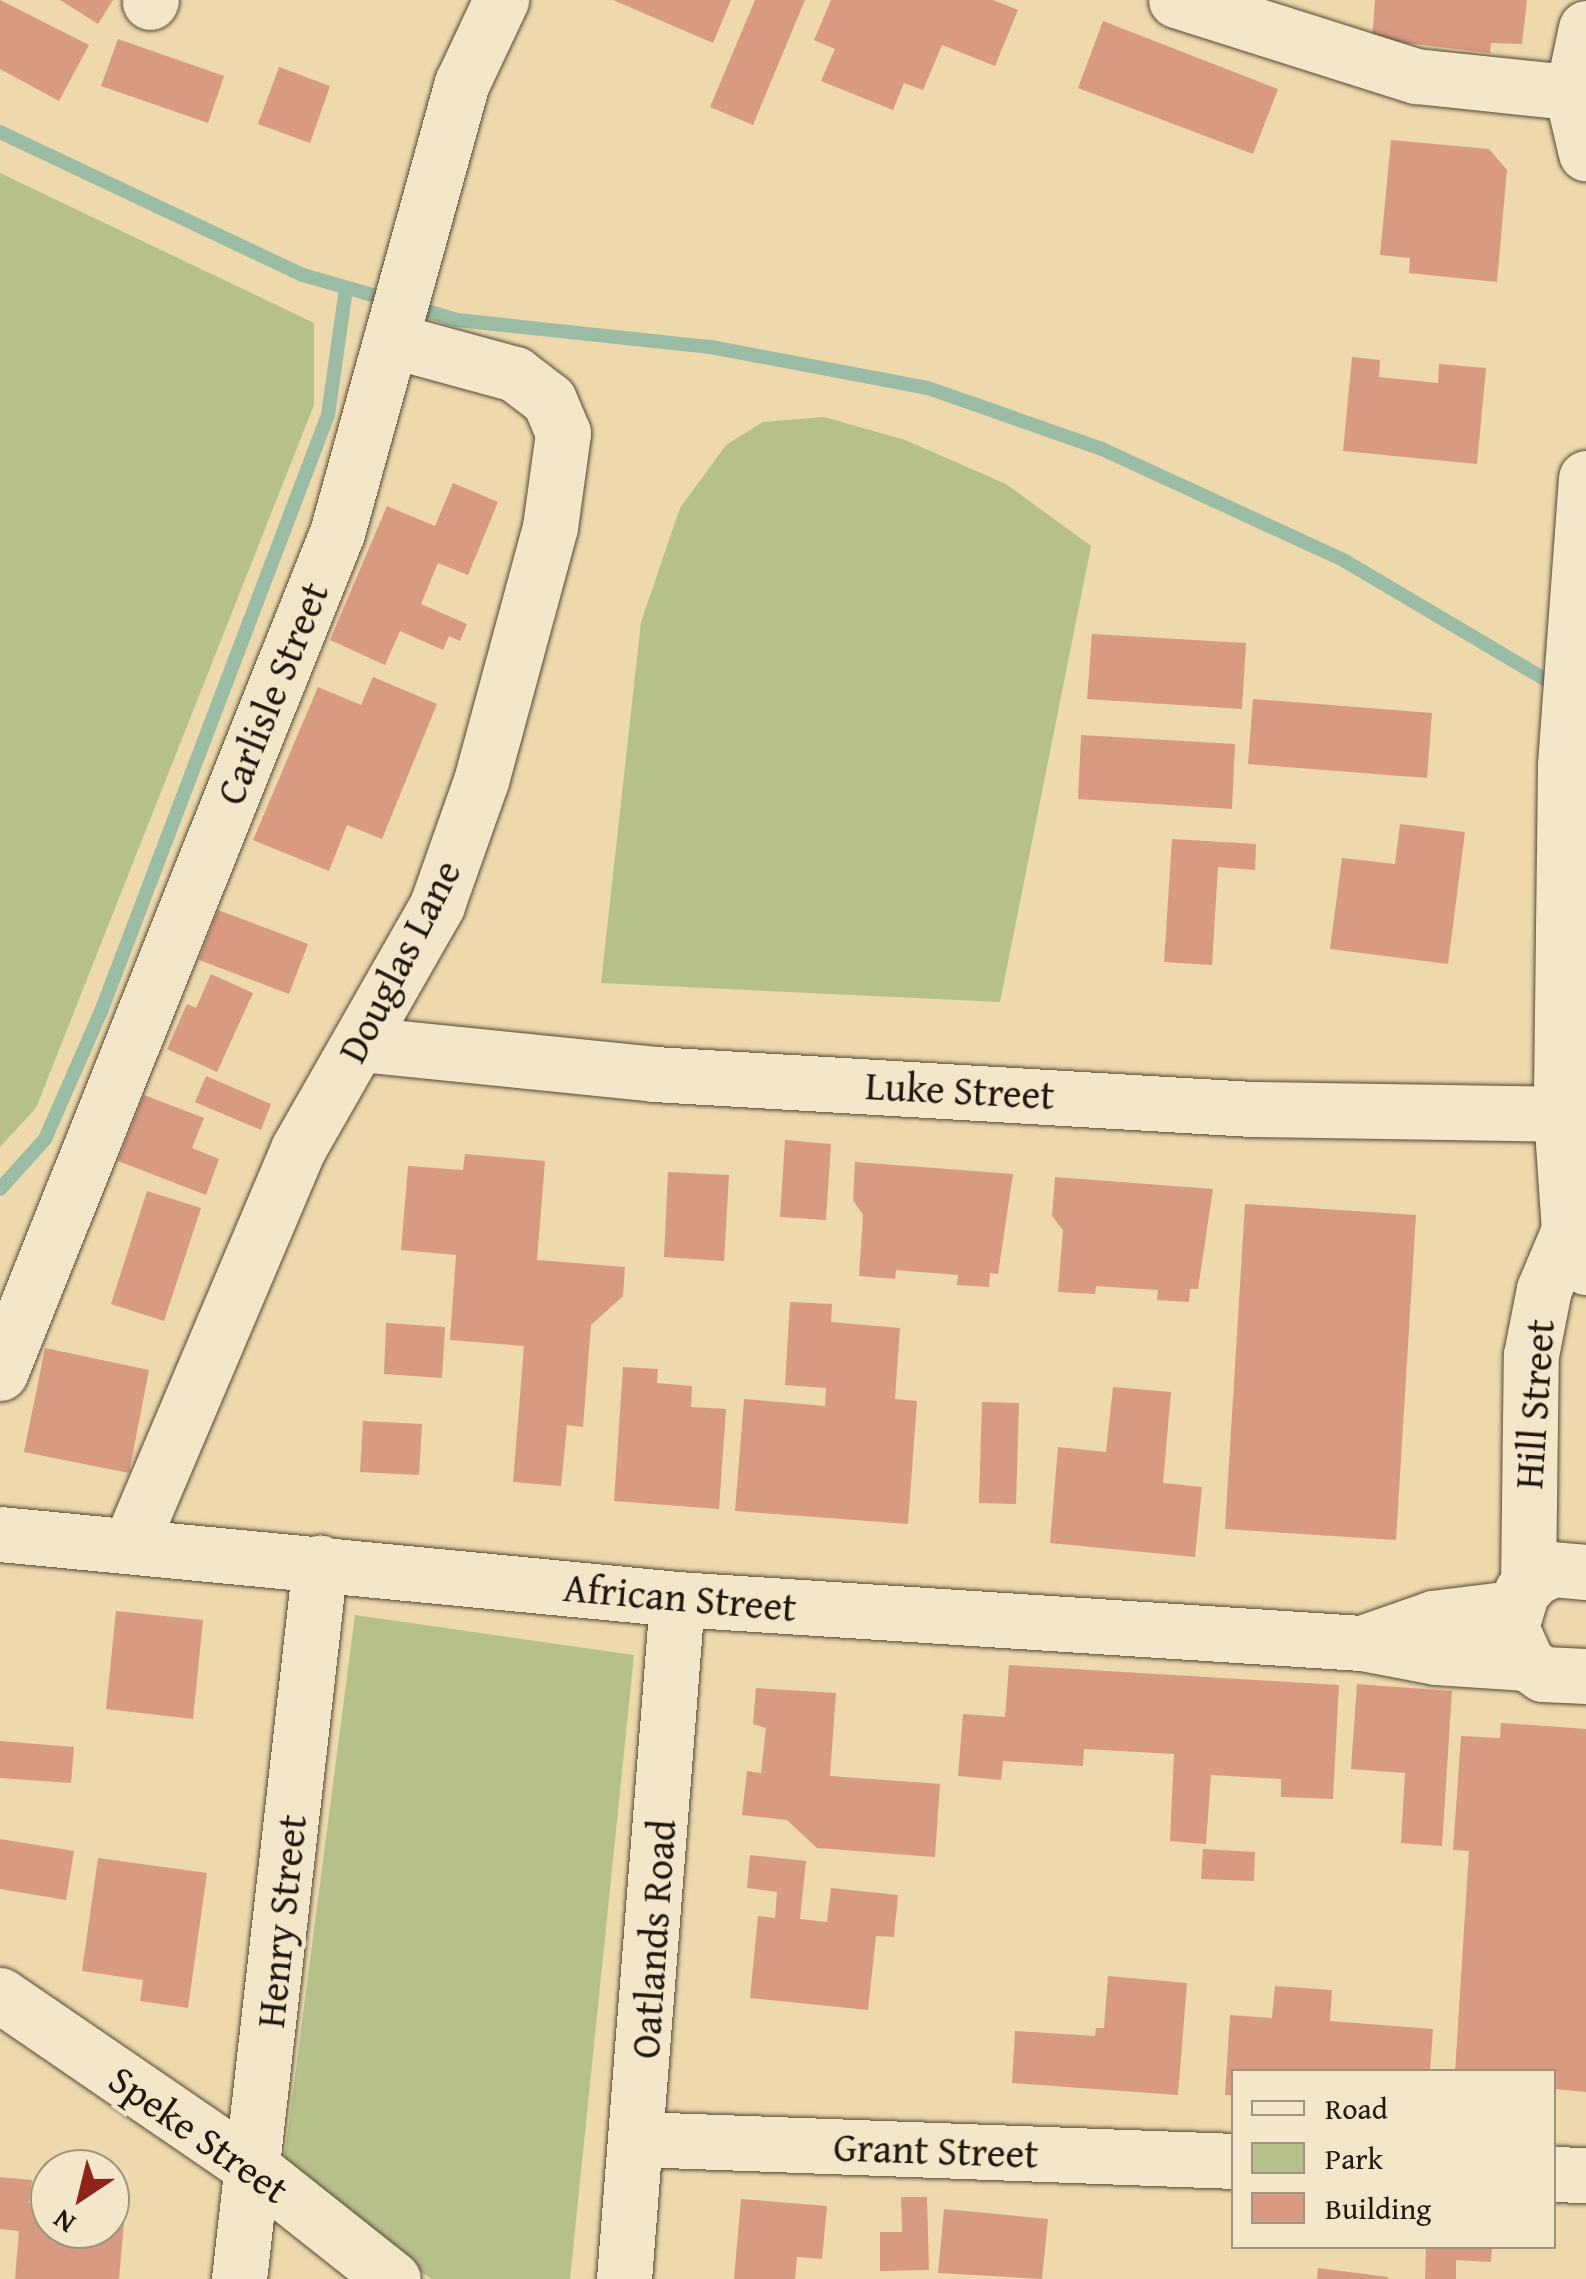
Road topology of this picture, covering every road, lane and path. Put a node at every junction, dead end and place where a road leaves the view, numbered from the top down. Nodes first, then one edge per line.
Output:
1 (501, 0) edge
2 (1176, 0) edge
3 (1586, 28) edge
4 (1579, 94) edge
5 (1586, 153) edge
6 (393, 332) junction
7 (1586, 478) edge
8 (360, 1044) junction
9 (1561, 1114) junction
10 (1578, 1248) edge
11 (0, 1373) edge
12 (0, 1534) edge
13 (130, 1545) junction
14 (320, 1563) junction
15 (1586, 1572) edge
16 (1521, 1596) junction
17 (677, 1599) junction
18 (1362, 1643) junction
19 (1527, 1663) junction
20 (1586, 1676) edge
21 (0, 1995) edge
22 (638, 2139) junction
23 (1231, 2162) edge
24 (254, 2170) junction
25 (1556, 2174) edge
26 (1586, 2175) edge
27 (240, 2279) edge
28 (393, 2279) edge
29 (624, 2279) edge

1 - 6 street, Carlisle Street
2 - 4 street
3 - 4 street
4 - 5 street
6 - 8 street, Douglas Lane
6 - 11 street, Carlisle Street
7 - 9 street, Hill Street
8 - 9 street, Luke Street
8 - 13 street, Douglas Lane
9 - 10 street, Hill Street
10 - 16 street, Hill Street
12 - 13 street, African Street
13 - 14 street, African Street
14 - 17 street, African Street
14 - 24 street, Henry Street
15 - 16 street, African Street
16 - 18 street, African Street
16 - 19 street, Hill Street
17 - 18 street, African Street
17 - 22 street, Oatlands Road
18 - 19 street, African Street
19 - 20 street, African Street
21 - 24 street, Speke Street
22 - 23 street, Grant Street
22 - 29 street, Oatlands Road
24 - 27 street, Henry Street
24 - 28 street, Speke Street
25 - 26 street

